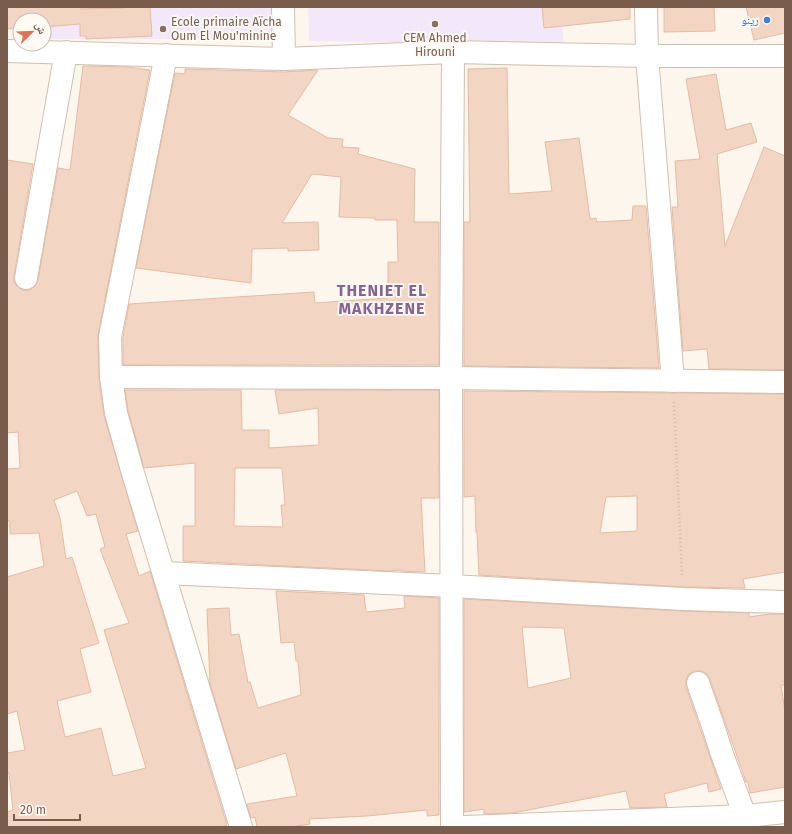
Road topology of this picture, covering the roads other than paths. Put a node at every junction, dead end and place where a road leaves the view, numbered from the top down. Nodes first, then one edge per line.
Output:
1 (283, 7) edge
2 (646, 7) edge
3 (7, 51) edge
4 (66, 52) junction
5 (453, 52) junction
6 (166, 55) junction
7 (648, 56) junction
8 (785, 56) edge
9 (284, 59) junction
10 (26, 278) dead end
11 (111, 377) junction
12 (451, 378) junction
13 (673, 381) junction
14 (785, 382) edge
15 (164, 573) junction
16 (452, 586) junction
17 (785, 602) edge
18 (698, 683) dead end
19 (785, 812) edge
20 (748, 822) edge
21 (241, 827) edge
22 (452, 827) edge
23 (464, 827) edge

1 - 9 street
2 - 7 street
3 - 4 street
4 - 6 street
4 - 10 street
5 - 7 street
5 - 9 street
5 - 12 street
6 - 9 street
6 - 11 street
7 - 8 street
7 - 13 street
11 - 12 street
11 - 15 street
12 - 13 street
12 - 16 street
13 - 14 street
15 - 16 street
15 - 21 street
16 - 17 street
16 - 22 street
18 - 20 street
19 - 20 street
20 - 23 street

